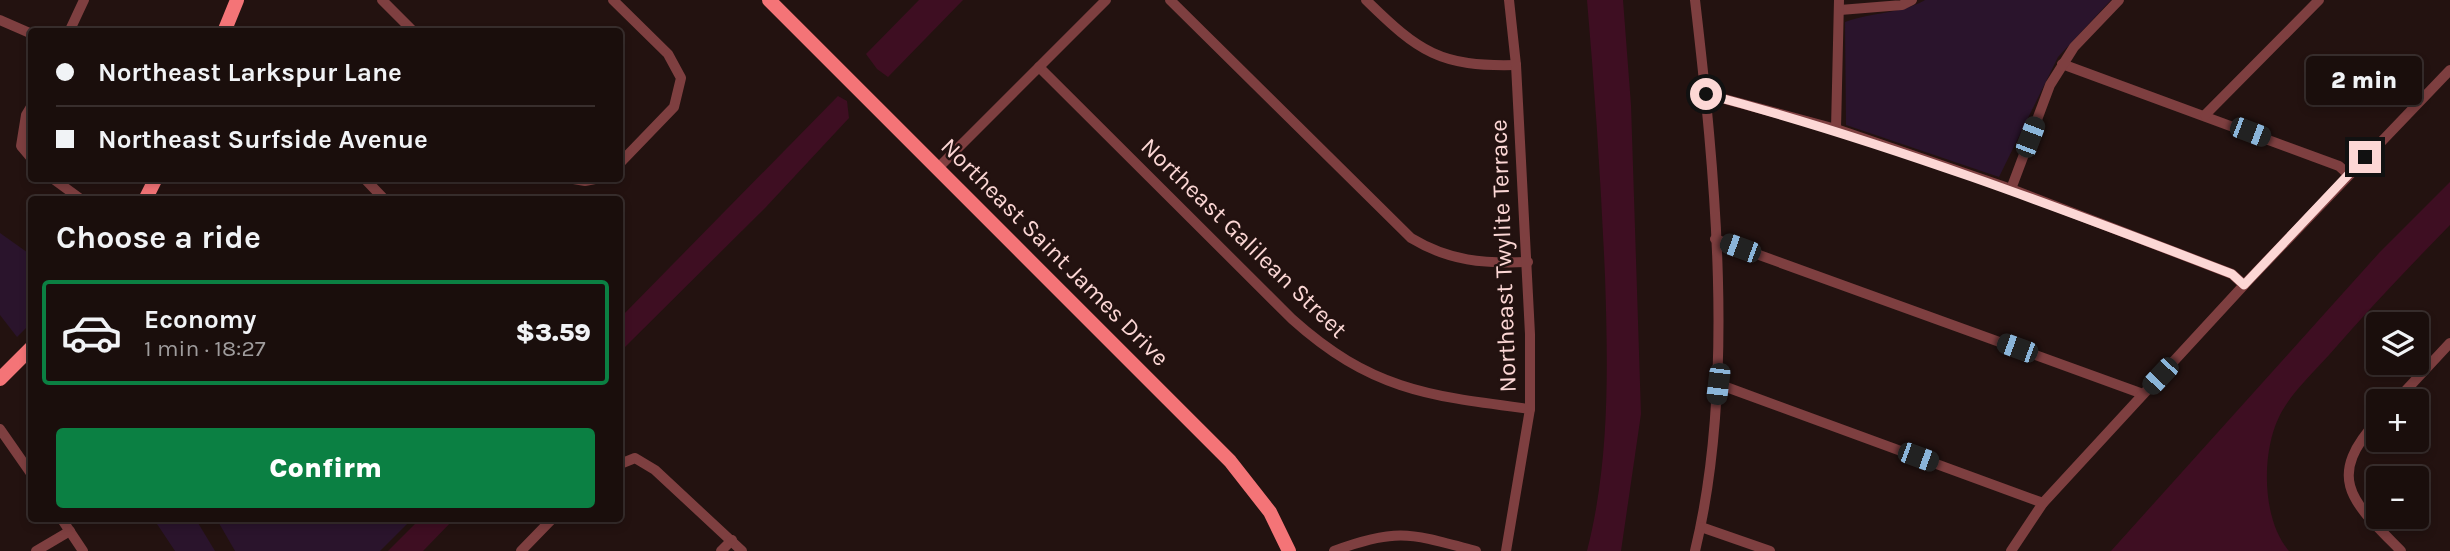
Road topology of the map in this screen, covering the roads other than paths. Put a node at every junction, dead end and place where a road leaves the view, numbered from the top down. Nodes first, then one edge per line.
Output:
1 (83, 0) edge
2 (237, 0) edge
3 (382, 0) edge
4 (613, 0) edge
5 (769, 0) edge
6 (1106, 0) edge
7 (1170, 0) edge
8 (1366, 0) edge
9 (1509, 0) edge
10 (1695, 0) edge
11 (1912, 0) edge
12 (2119, 0) edge
13 (2319, 0) edge
14 (1840, 5) edge
15 (0, 20) edge
16 (404, 21) junction
17 (71, 28) edge
18 (226, 28) edge
19 (398, 28) edge
20 (410, 28) edge
21 (28, 32) edge
22 (2062, 64) junction
23 (1516, 65) junction
24 (1039, 66) junction
25 (2450, 70) edge
26 (1706, 94) junction
27 (28, 111) edge
28 (2205, 115) junction
29 (1836, 129) junction
30 (28, 154) edge
31 (623, 160) edge
32 (937, 167) junction
33 (2348, 174) junction
34 (57, 182) edge
35 (368, 182) edge
36 (2011, 189) junction
37 (77, 196) edge
38 (381, 196) edge
39 (1715, 239) junction
40 (1528, 262) junction
41 (2244, 285) junction
42 (2450, 343) edge
43 (28, 351) edge
44 (0, 379) edge
45 (1718, 384) junction
46 (2407, 389) edge
47 (2143, 394) junction
48 (1530, 409) junction
49 (0, 429) edge
50 (2366, 432) edge
51 (623, 463) edge
52 (28, 469) edge
53 (2043, 503) junction
54 (64, 522) edge
55 (549, 522) edge
56 (1701, 527) junction
57 (71, 531) junction
58 (732, 540) junction
59 (36, 551) edge
60 (83, 551) edge
61 (521, 551) edge
62 (721, 551) edge
63 (742, 551) edge
64 (1289, 551) edge
65 (1334, 551) edge
66 (1476, 551) edge
67 (1506, 551) edge
68 (1695, 551) edge
69 (1770, 551) edge
70 (2011, 551) edge
71 (2401, 551) edge

1 - 17 street
2 - 18 main road
3 - 16 street
4 - 31 street
5 - 32 main road, Northeast Saint James Drive
6 - 24 street
7 - 40 street
8 - 23 street
9 - 23 street, Northeast Twylite Terrace
10 - 26 street
11 - 14 street
12 - 22 street
13 - 28 street
14 - 29 street
15 - 21 street
16 - 19 street
16 - 20 street
22 - 28 street
22 - 36 street
23 - 40 street, Northeast Twylite Terrace
24 - 32 street
24 - 48 street, Northeast Galilean Street
25 - 33 street
26 - 29 street
26 - 39 street
27 - 30 street
28 - 33 street
29 - 36 street
32 - 64 main road, Northeast Saint James Drive
33 - 41 street
34 - 37 street
35 - 38 street
36 - 41 street
39 - 45 street
39 - 47 street
40 - 48 street, Northeast Twylite Terrace
41 - 47 street
42 - 46 street
43 - 44 main road
45 - 53 street
45 - 56 street
47 - 53 street
48 - 67 street, Northeast Twylite Terrace
49 - 52 street
50 - 71 street
51 - 58 street
53 - 70 street
54 - 57 street
55 - 61 street
56 - 68 street
56 - 69 street
57 - 59 street
57 - 60 street
58 - 62 street
58 - 63 street
65 - 66 street

